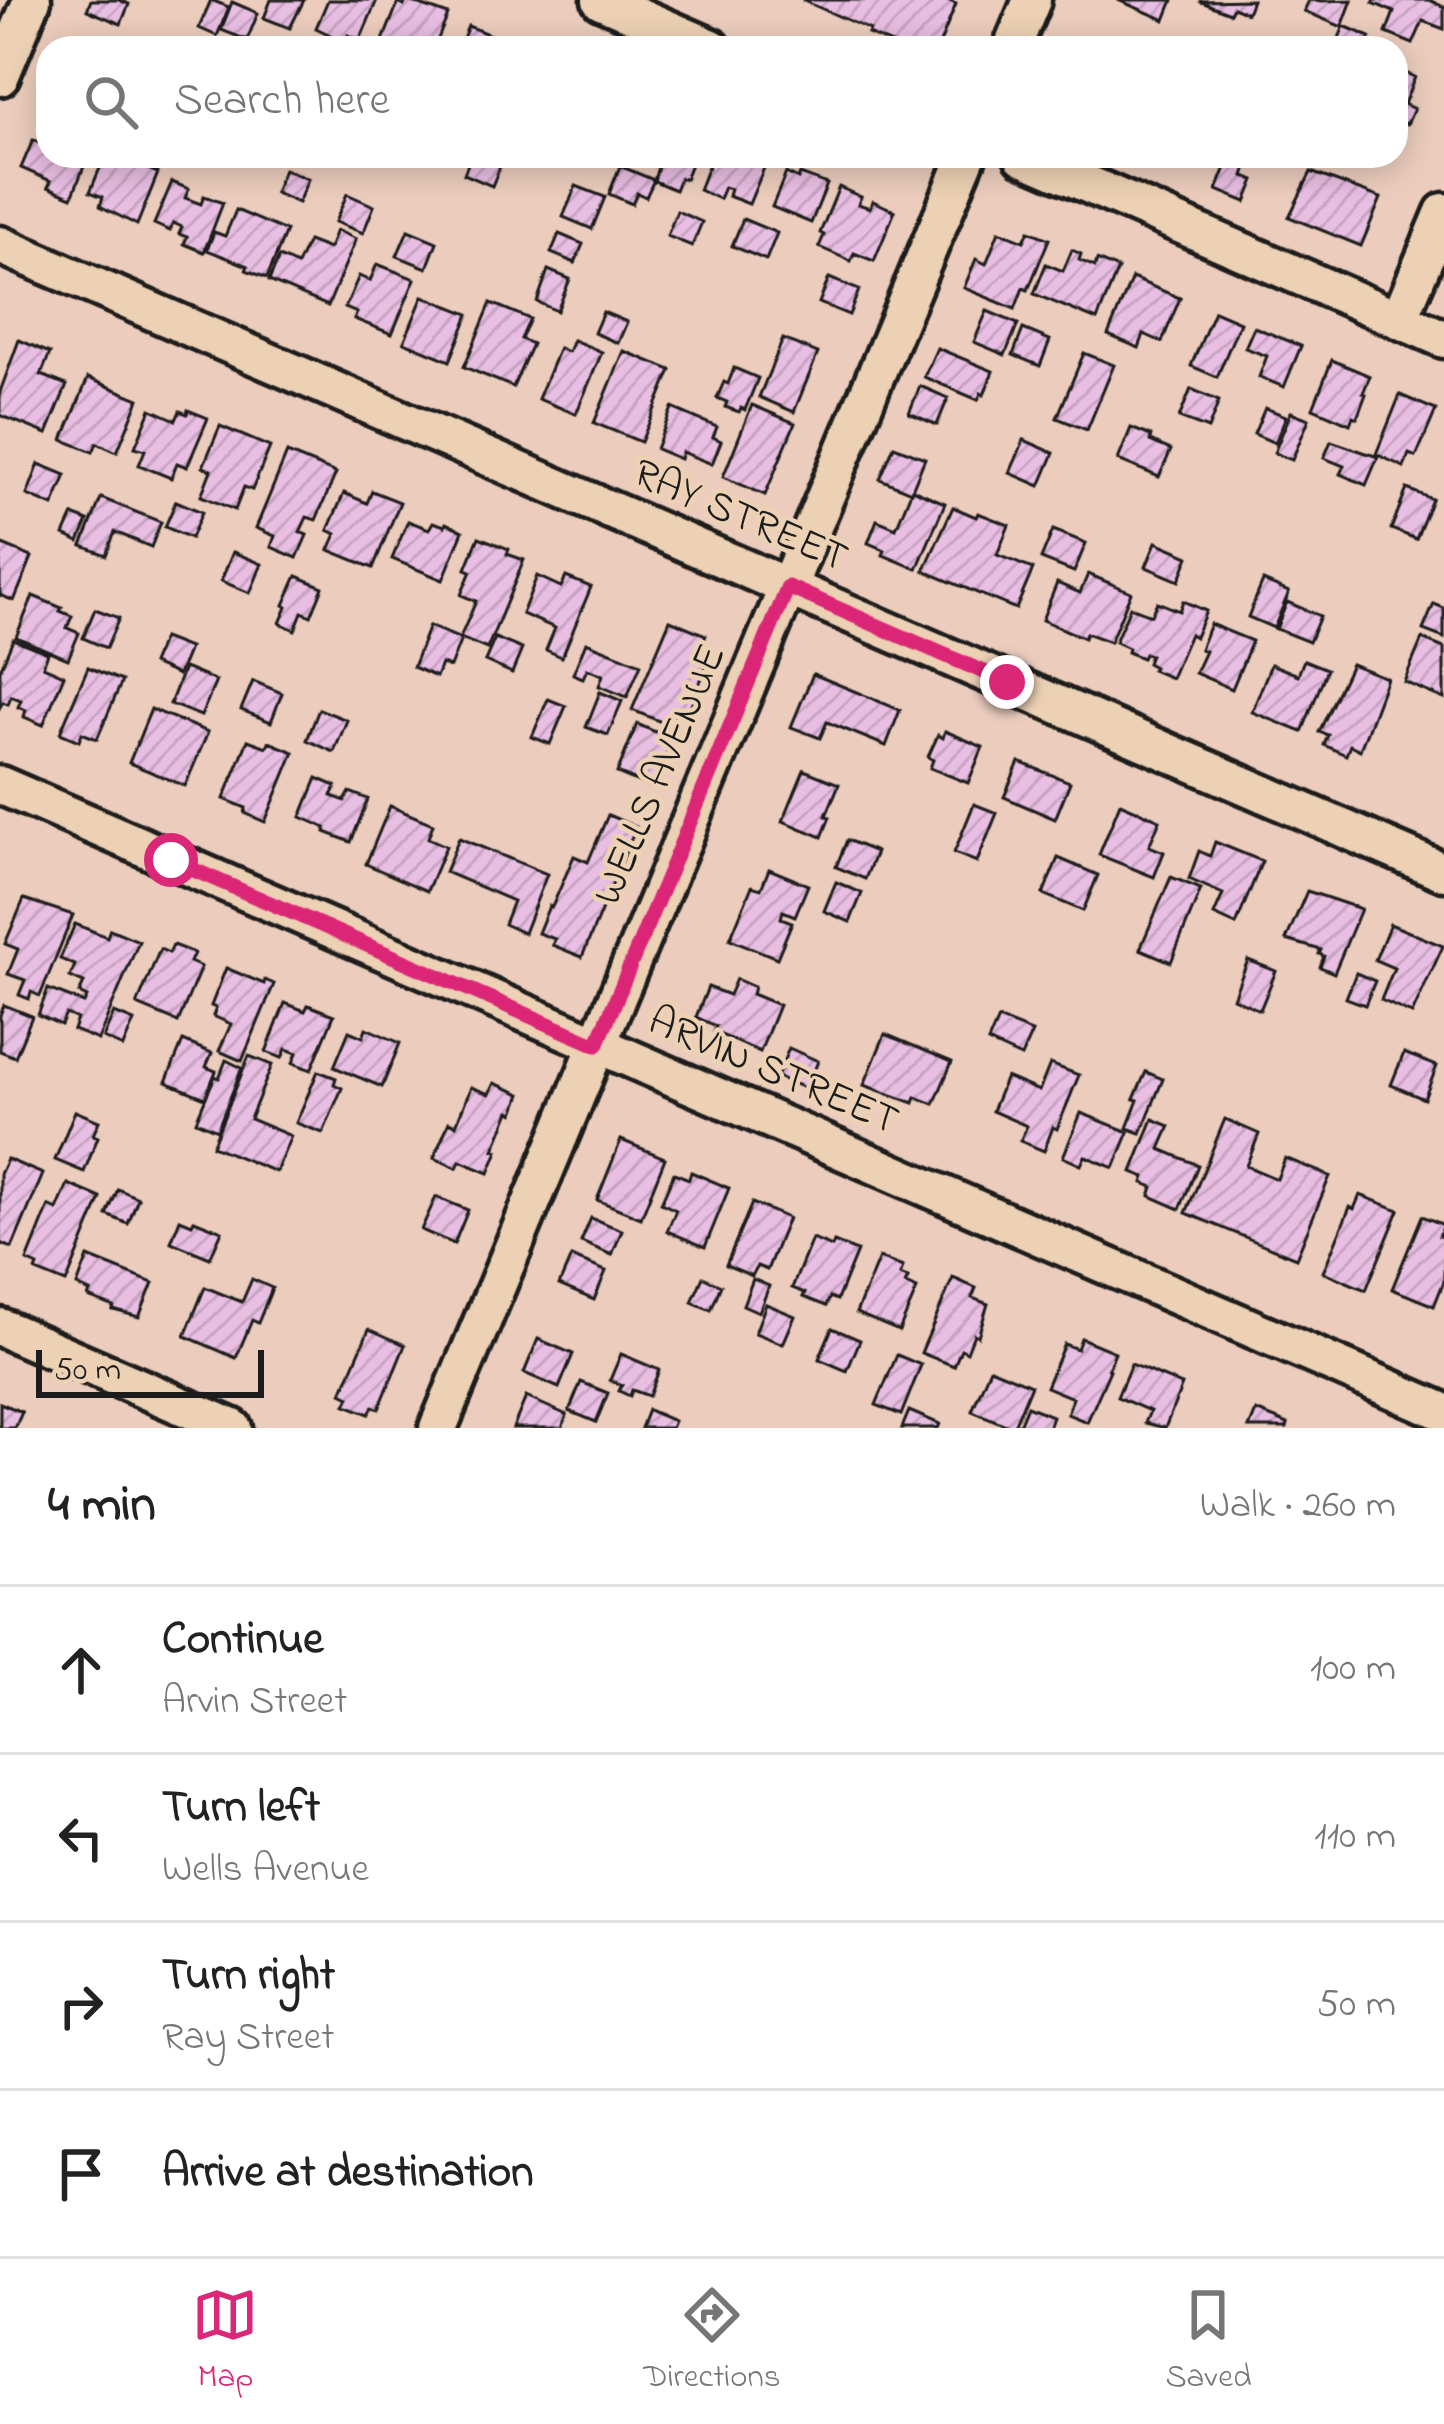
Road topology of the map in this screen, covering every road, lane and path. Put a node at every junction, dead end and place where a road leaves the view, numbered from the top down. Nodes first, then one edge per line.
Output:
1 (32, 0) edge
2 (601, 0) edge
3 (1032, 0) edge
4 (684, 36) edge
5 (1017, 36) edge
6 (0, 77) edge
7 (960, 168) edge
8 (1051, 168) edge
9 (1444, 212) edge
10 (0, 245) edge
11 (1399, 319) junction
12 (1444, 339) edge
13 (788, 587) junction
14 (0, 785) edge
15 (1444, 872) edge
16 (597, 1045) junction
17 (0, 1328) edge
18 (1444, 1414) edge
19 (233, 1428) edge
20 (438, 1428) edge
21 (1439, 1428) edge

1 - 6 street
2 - 4 street
3 - 5 street
7 - 13 street, WELLS AVENUE
8 - 11 street
9 - 11 street
10 - 13 street, RAY STREET
11 - 12 street
13 - 15 street, RAY STREET
13 - 16 street, WELLS AVENUE
14 - 16 street, ARVIN STREET
16 - 18 street, ARVIN STREET
16 - 20 street, WELLS AVENUE
17 - 19 street
18 - 21 street

